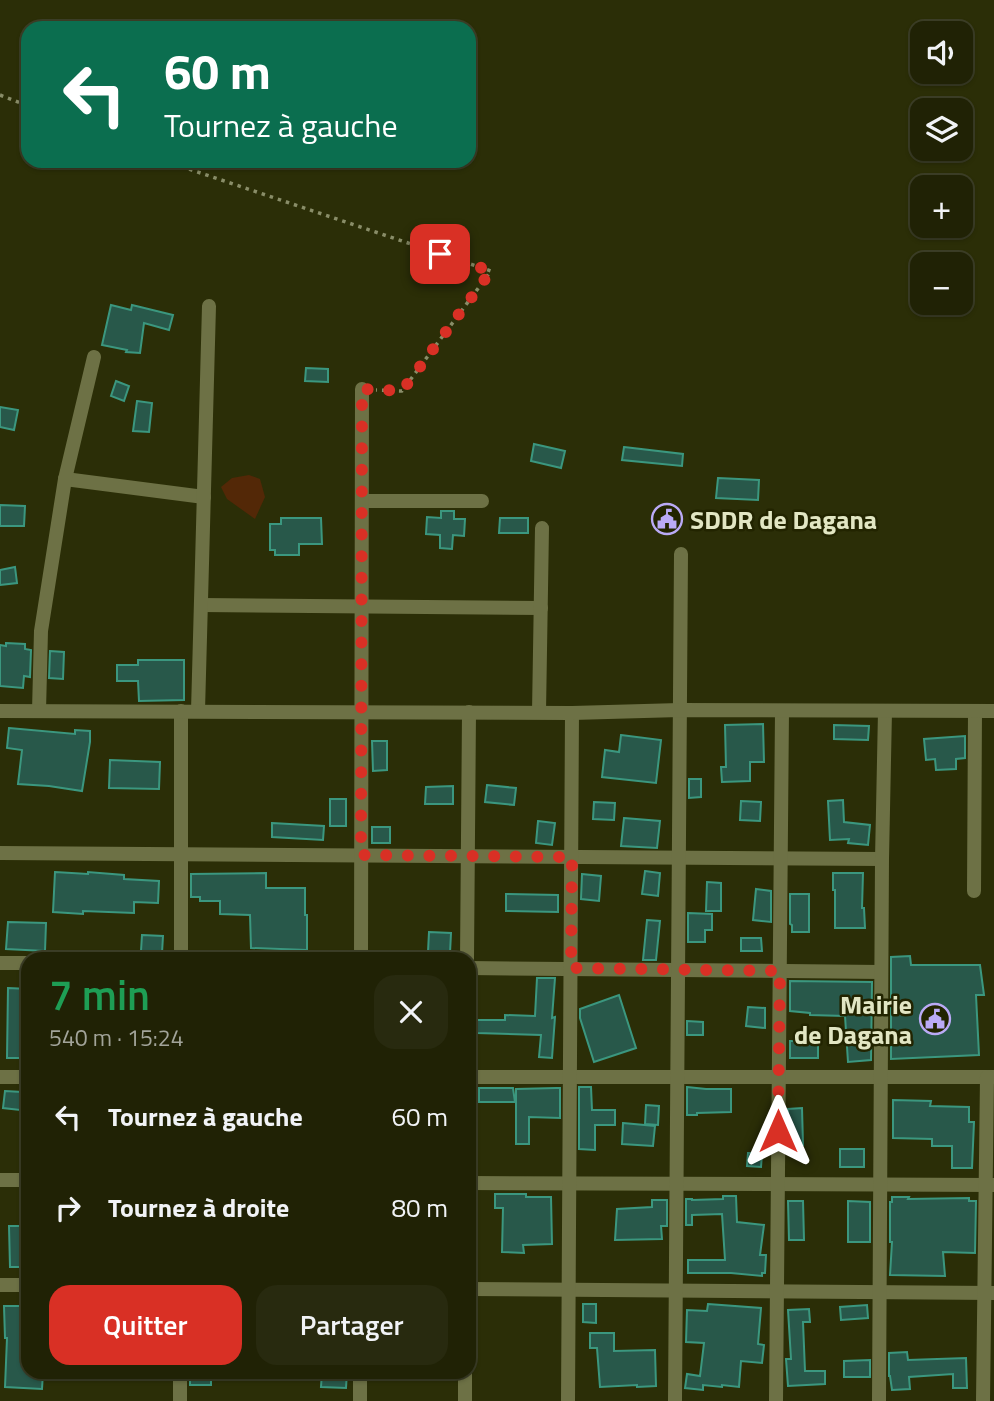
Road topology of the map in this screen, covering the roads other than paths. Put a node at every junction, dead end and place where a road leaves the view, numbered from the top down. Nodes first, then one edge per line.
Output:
1 (209, 306) dead end
2 (94, 357) dead end
3 (362, 389) road end
4 (65, 479) junction
5 (204, 497) junction
6 (362, 501) junction
7 (482, 501) dead end
8 (542, 528) dead end
9 (681, 554) dead end
10 (201, 605) junction
11 (362, 606) junction
12 (541, 608) junction
13 (680, 710) junction
14 (0, 711) edge
15 (39, 711) junction
16 (181, 711) junction
17 (198, 711) junction
18 (782, 711) junction
19 (885, 711) junction
20 (975, 711) junction
21 (994, 711) edge
22 (361, 712) junction
23 (468, 712) junction
24 (540, 712) junction
25 (572, 713) junction
26 (0, 853) edge
27 (181, 854) junction
28 (361, 855) junction
29 (467, 856) junction
30 (572, 857) junction
31 (679, 858) junction
32 (780, 858) junction
33 (882, 859) junction
34 (974, 891) dead end
35 (181, 952) edge
36 (361, 952) edge
37 (467, 952) edge
38 (0, 963) edge
39 (21, 963) edge
40 (476, 968) edge
41 (571, 968) junction
42 (678, 970) junction
43 (780, 971) junction
44 (881, 972) junction
45 (0, 1077) edge
46 (21, 1077) edge
47 (476, 1077) edge
48 (570, 1077) junction
49 (678, 1077) junction
50 (779, 1077) junction
51 (881, 1077) junction
52 (990, 1077) edge
53 (0, 1180) edge
54 (21, 1180) edge
55 (476, 1183) edge
56 (570, 1183) junction
57 (677, 1184) junction
58 (778, 1184) junction
59 (880, 1185) junction
60 (990, 1185) edge
61 (0, 1285) edge
62 (21, 1285) edge
63 (476, 1289) edge
64 (569, 1290) junction
65 (676, 1291) junction
66 (777, 1291) junction
67 (880, 1292) junction
68 (989, 1293) edge
69 (180, 1379) edge
70 (360, 1379) edge
71 (465, 1379) edge
72 (180, 1401) edge
73 (360, 1401) edge
74 (465, 1401) edge
75 (568, 1401) edge
76 (675, 1401) edge
77 (776, 1401) edge
78 (879, 1401) edge
79 (983, 1401) edge

1 - 5 street
2 - 4 street
3 - 6 street
4 - 5 street
4 - 15 street
5 - 10 street
6 - 7 street
6 - 11 street
8 - 12 street
9 - 13 street
10 - 11 street
10 - 17 street
11 - 12 street
11 - 22 street
12 - 24 street
13 - 18 street
13 - 25 street
13 - 31 street
14 - 15 street
15 - 16 street
16 - 17 street
16 - 27 street
17 - 22 street
18 - 19 street
18 - 32 street
19 - 20 street
19 - 33 street
20 - 21 street
20 - 34 street
22 - 23 street
22 - 28 street
23 - 24 street
23 - 29 street
24 - 25 street
25 - 30 street
26 - 27 street
27 - 28 street
27 - 35 street
28 - 29 street
28 - 36 street
29 - 30 street
29 - 37 street
30 - 31 street
30 - 41 street
31 - 32 street
31 - 42 street
32 - 33 street
32 - 43 street
33 - 44 street
38 - 39 street
40 - 41 street
41 - 42 street
41 - 48 street
42 - 43 street
42 - 49 street
43 - 44 street
43 - 50 street
44 - 51 street
45 - 46 street
47 - 48 street
48 - 49 street
48 - 56 street
49 - 50 street
49 - 57 street
50 - 51 street
50 - 58 street
51 - 52 street
51 - 59 street
52 - 60 street
53 - 54 street
55 - 56 street
56 - 57 street
56 - 64 street
57 - 58 street
57 - 65 street
58 - 59 street
58 - 66 street
59 - 60 street
59 - 67 street
60 - 68 street
61 - 62 street
63 - 64 street
64 - 65 street
64 - 75 street
65 - 66 street
65 - 76 street
66 - 67 street
66 - 77 street
67 - 68 street
67 - 78 street
68 - 79 street
69 - 72 street
70 - 73 street
71 - 74 street

